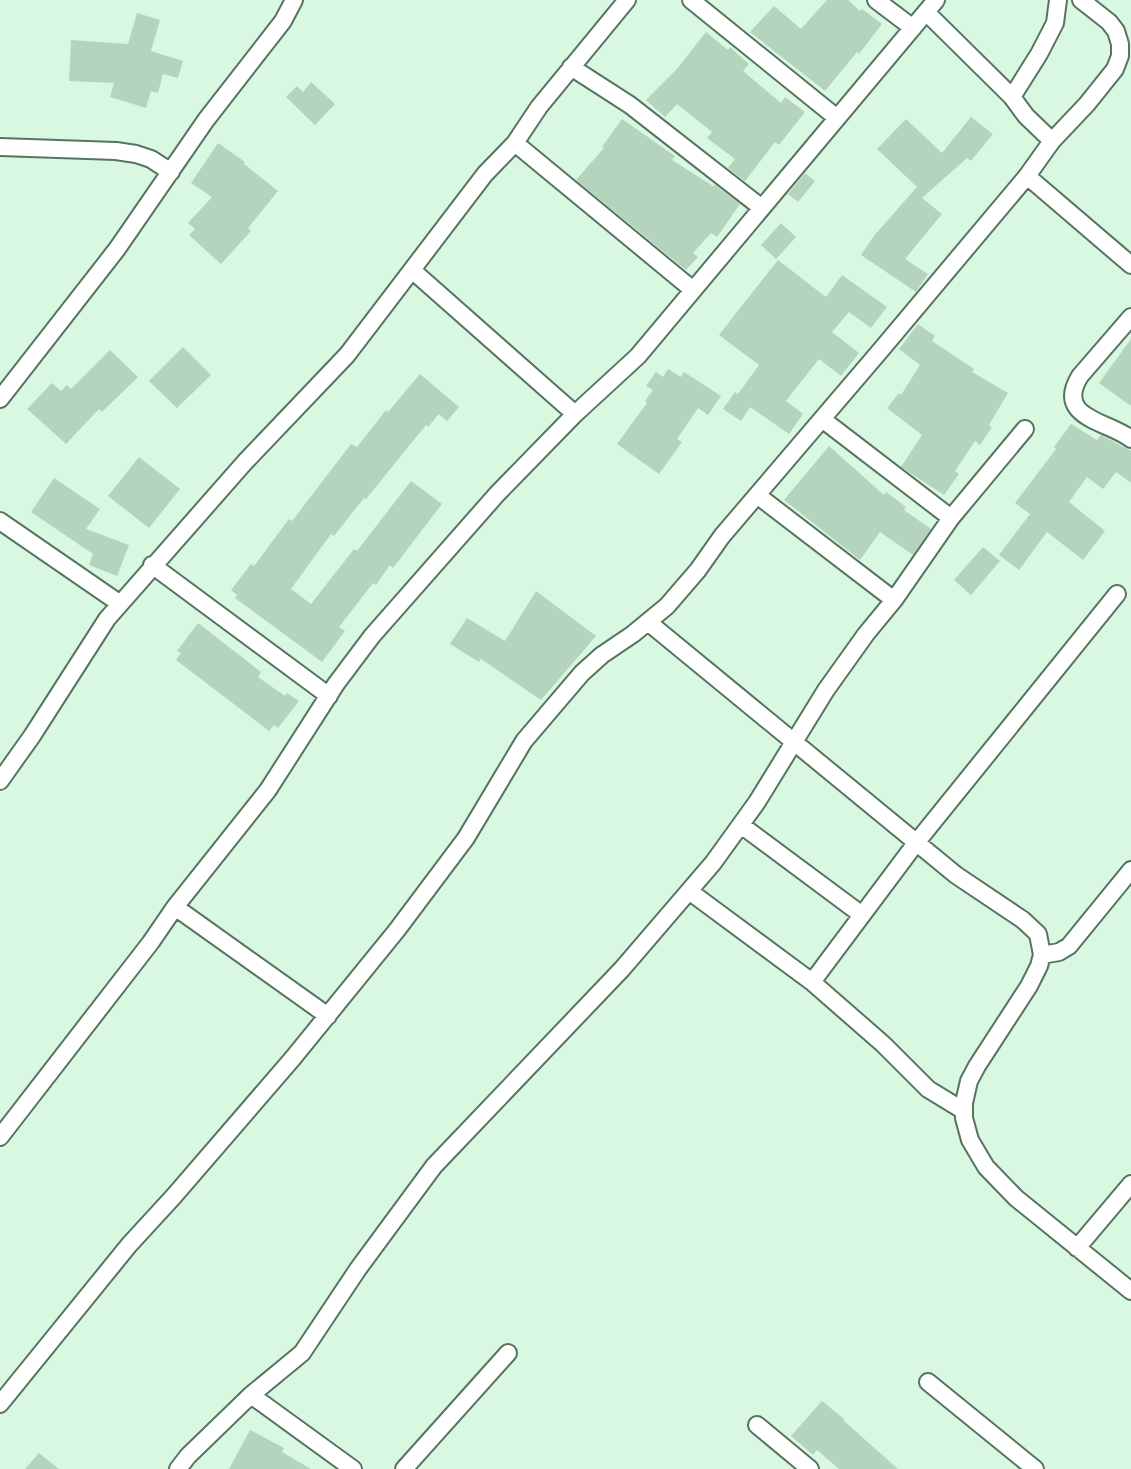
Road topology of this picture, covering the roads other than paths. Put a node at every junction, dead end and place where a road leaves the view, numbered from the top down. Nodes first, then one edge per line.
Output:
1 (294, 0) edge
2 (627, 0) edge
3 (691, 0) edge
4 (876, 0) edge
5 (1058, 0) edge
6 (1081, 0) edge
7 (931, 6) edge
8 (913, 28) junction
9 (1126, 46) edge
10 (571, 67) junction
11 (1012, 97) junction
12 (837, 118) junction
13 (1052, 141) junction
14 (515, 143) junction
15 (0, 147) edge
16 (171, 172) junction
17 (1027, 176) junction
18 (762, 208) junction
19 (1131, 264) edge
20 (412, 270) junction
21 (693, 290) junction
22 (1131, 316) edge
23 (0, 399) edge
24 (575, 414) junction
25 (822, 419) junction
26 (1025, 429) dead end
27 (1131, 439) edge
28 (757, 495) junction
29 (951, 518) junction
30 (0, 521) edge
31 (152, 565) junction
32 (1117, 594) dead end
33 (894, 600) junction
34 (119, 603) junction
35 (648, 622) junction
36 (329, 696) junction
37 (793, 742) junction
38 (0, 781) edge
39 (741, 825) junction
40 (916, 843) junction
41 (1131, 870) edge
42 (689, 891) junction
43 (175, 907) junction
44 (862, 915) junction
45 (1042, 955) junction
46 (812, 982) junction
47 (328, 1016) junction
48 (964, 1111) junction
49 (0, 1137) edge
50 (1131, 1184) edge
51 (1077, 1248) junction
52 (1131, 1291) edge
53 (508, 1353) dead end
54 (928, 1382) dead end
55 (251, 1395) junction
56 (0, 1404) edge
57 (757, 1425) dead end
58 (178, 1469) edge
59 (353, 1469) edge
60 (404, 1469) edge
61 (810, 1469) edge
62 (1035, 1469) edge

1 - 16 street
2 - 10 street
3 - 12 street
4 - 8 street
5 - 11 street
6 - 9 street
7 - 8 street
7 - 11 street
8 - 12 street
9 - 13 street
10 - 14 street
10 - 18 street
11 - 13 street
12 - 18 street
13 - 17 street
14 - 20 street
14 - 21 street
15 - 16 street
16 - 23 street
17 - 19 street
17 - 25 street
18 - 21 street
20 - 24 street
20 - 31 street
21 - 24 street
22 - 27 street
24 - 36 street
25 - 28 street
25 - 29 street
26 - 29 street
28 - 33 street
28 - 35 street
29 - 33 street
30 - 34 street
31 - 34 street
31 - 36 street
32 - 40 street
33 - 37 street
34 - 38 street
35 - 37 street
35 - 47 street
36 - 43 street
37 - 39 street
37 - 40 street
39 - 42 street
39 - 44 street
40 - 44 street
40 - 45 street
41 - 45 street
42 - 46 street
42 - 55 street
43 - 47 street
43 - 49 street
44 - 46 street
45 - 48 street
46 - 48 street
47 - 56 street
48 - 51 street
50 - 51 street
51 - 52 street
53 - 60 street
54 - 62 street
55 - 58 street
55 - 59 street
57 - 61 street

